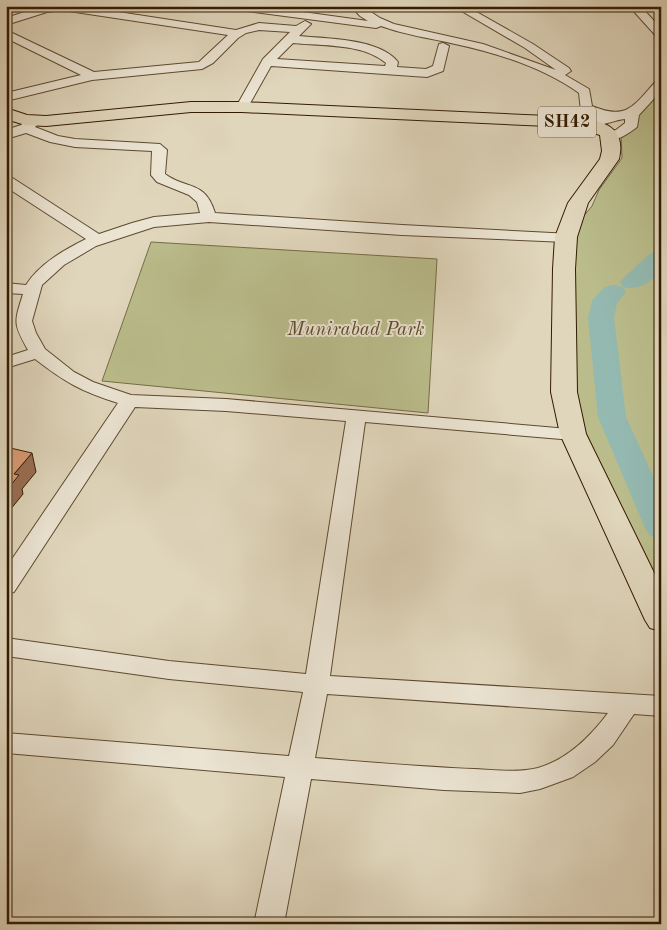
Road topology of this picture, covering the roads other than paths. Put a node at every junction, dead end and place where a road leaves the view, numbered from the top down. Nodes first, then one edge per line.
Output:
1 (232, 6) edge
2 (356, 6) edge
3 (458, 6) edge
4 (340, 8) dead end
5 (638, 8) edge
6 (315, 17) junction
7 (6, 22) edge
8 (387, 26) junction
9 (6, 33) edge
10 (236, 33) junction
11 (294, 35) junction
12 (661, 35) edge
13 (443, 46) dead end
14 (267, 62) junction
15 (390, 71) junction
16 (92, 76) junction
17 (567, 80) junction
18 (661, 83) edge
19 (6, 98) edge
20 (242, 107) junction
21 (18, 120) edge
22 (602, 126) junction
23 (6, 135) edge
24 (6, 180) edge
25 (209, 217) junction
26 (566, 237) junction
27 (97, 240) junction
28 (6, 288) edge
29 (32, 290) junction
30 (38, 352) junction
31 (6, 363) edge
32 (129, 401) junction
33 (356, 417) junction
34 (573, 434) junction
35 (6, 586) edge
36 (661, 620) edge
37 (6, 647) edge
38 (316, 686) junction
39 (628, 704) junction
40 (661, 706) edge
41 (6, 743) edge
42 (299, 767) junction
43 (269, 924) edge

1 - 6 street
2 - 8 street
3 - 17 street
4 - 6 street
5 - 12 street
6 - 8 street
6 - 11 street
7 - 10 street
8 - 17 street
9 - 16 street
10 - 11 street
10 - 16 street
11 - 14 street
11 - 15 street
13 - 15 street
14 - 15 street
14 - 20 street
16 - 19 street
17 - 22 street
18 - 22 street
20 - 21 main road, SH42
20 - 22 main road, SH42
21 - 23 street
21 - 25 street
22 - 26 main road, SH42
24 - 27 street
25 - 26 street
25 - 27 street
26 - 34 main road, SH42
27 - 29 street
28 - 29 street
29 - 30 street
30 - 31 street
30 - 32 street
32 - 33 street
32 - 35 street
33 - 34 street
33 - 38 street
34 - 36 main road, SH42
37 - 38 street
38 - 39 street
38 - 42 street
39 - 40 street
39 - 42 street
41 - 42 street
42 - 43 street

